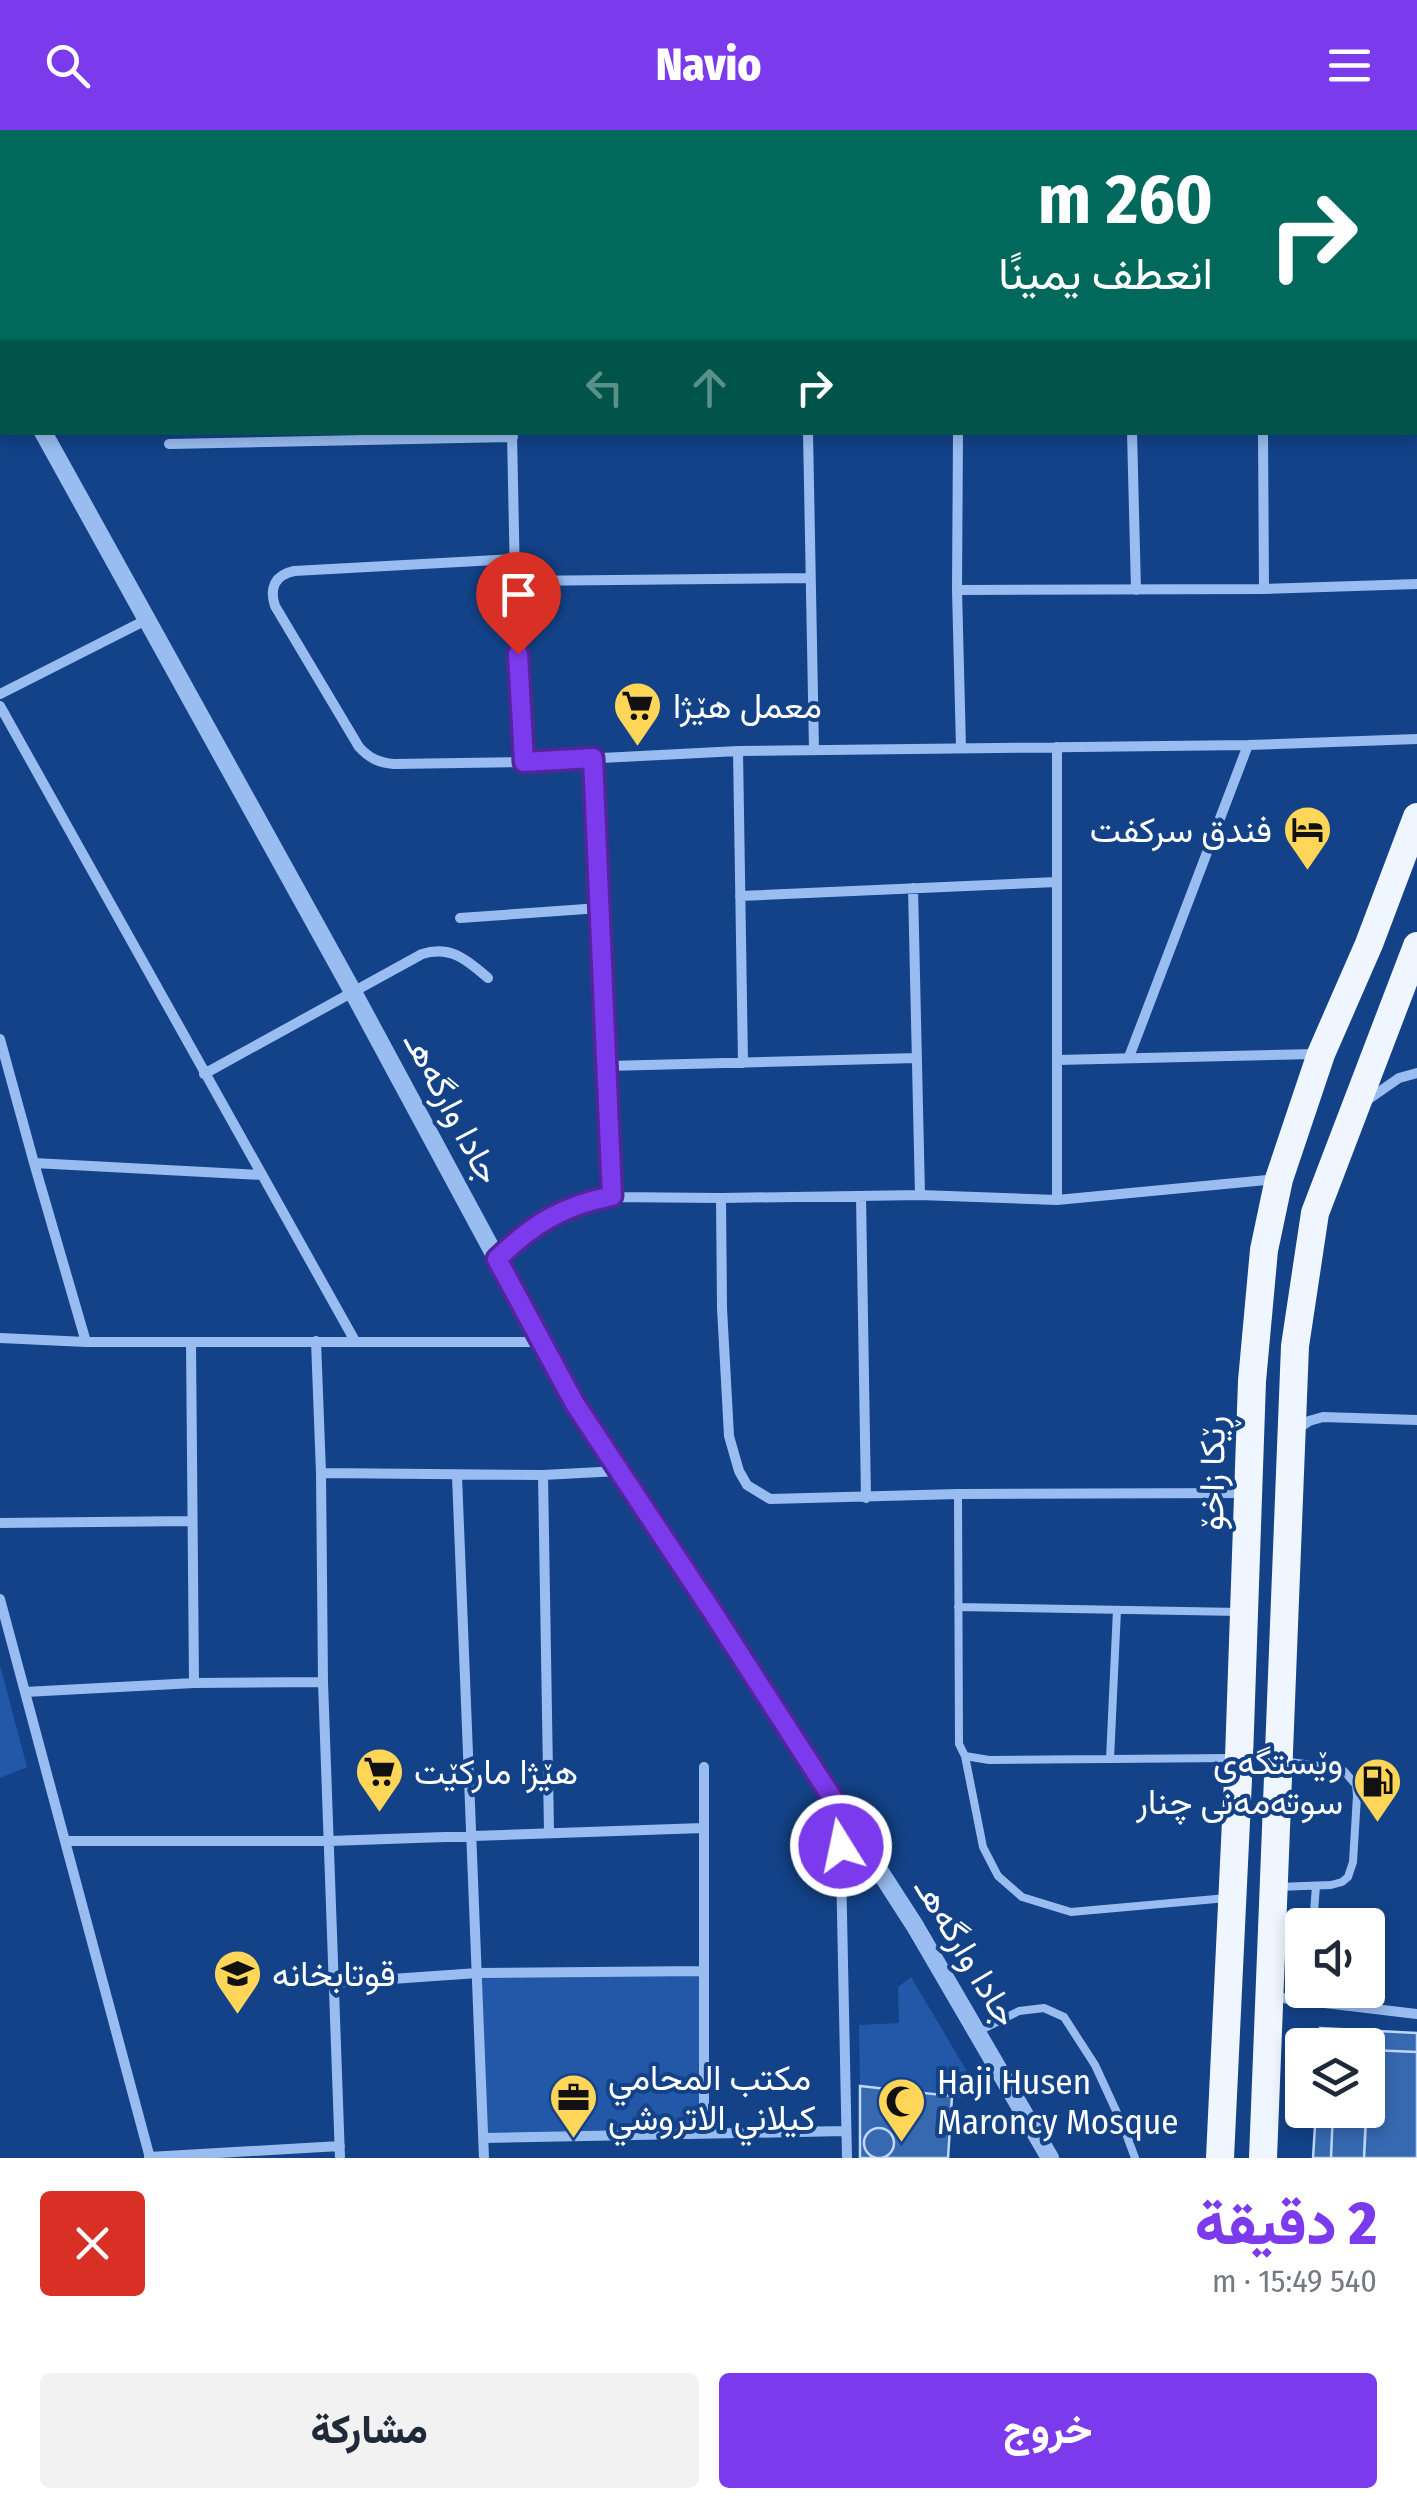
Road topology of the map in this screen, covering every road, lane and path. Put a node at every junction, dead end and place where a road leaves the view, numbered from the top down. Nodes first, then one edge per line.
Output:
1 (45, 435) edge
2 (512, 435) edge
3 (808, 435) edge
4 (958, 435) edge
5 (1132, 435) edge
6 (1263, 435) edge
7 (206, 438) edge
8 (169, 444) dead end
9 (514, 559) junction
10 (810, 578) junction
11 (515, 581) junction
12 (1417, 584) edge
13 (957, 590) junction
14 (1136, 590) junction
15 (1264, 590) junction
16 (146, 620) junction
17 (0, 694) edge
18 (0, 706) edge
19 (1417, 739) edge
20 (1248, 745) junction
21 (1056, 747) junction
22 (961, 748) junction
23 (814, 750) junction
24 (738, 751) junction
25 (593, 758) junction
26 (524, 762) junction
27 (1417, 817) edge
28 (1057, 882) junction
29 (913, 888) junction
30 (740, 896) junction
31 (600, 908) junction
32 (460, 918) dead end
33 (1417, 946) edge
34 (488, 978) dead end
35 (353, 992) junction
36 (0, 1039) edge
37 (1321, 1054) junction
38 (917, 1058) junction
39 (1129, 1058) junction
40 (1057, 1060) junction
41 (743, 1062) junction
42 (607, 1066) junction
43 (1417, 1073) edge
44 (204, 1074) junction
45 (1354, 1109) junction
46 (34, 1163) junction
47 (262, 1175) junction
48 (1279, 1179) junction
49 (920, 1194) junction
50 (612, 1196) junction
51 (860, 1197) junction
52 (721, 1198) junction
53 (1057, 1200) junction
54 (497, 1259) junction
55 (0, 1338) edge
56 (354, 1341) junction
57 (86, 1342) junction
58 (191, 1342) junction
59 (316, 1342) junction
60 (542, 1342) junction
61 (1301, 1402) junction
62 (1324, 1417) junction
63 (1417, 1420) edge
64 (1292, 1436) junction
65 (619, 1470) junction
66 (321, 1473) junction
67 (457, 1476) junction
68 (543, 1476) junction
69 (1250, 1493) junction
70 (958, 1494) junction
71 (866, 1498) junction
72 (192, 1521) junction
73 (0, 1523) edge
74 (0, 1599) edge
75 (958, 1607) junction
76 (1117, 1610) junction
77 (1245, 1612) junction
78 (323, 1682) junction
79 (194, 1683) junction
80 (25, 1692) junction
81 (965, 1756) junction
82 (1239, 1758) junction
83 (1110, 1759) junction
84 (1278, 1761) junction
85 (704, 1768) dead end
86 (840, 1810) junction
87 (1236, 1811) junction
88 (1277, 1811) junction
89 (703, 1828) junction
90 (549, 1832) junction
91 (473, 1834) junction
92 (66, 1841) junction
93 (329, 1841) junction
94 (1273, 1882) junction
95 (1316, 1886) junction
96 (1232, 1887) junction
97 (1315, 1908) edge
98 (704, 1971) junction
99 (478, 1973) junction
100 (334, 1983) junction
101 (1268, 1996) junction
102 (1285, 1996) edge
103 (1381, 2008) edge
104 (1417, 2014) edge
105 (977, 2032) junction
106 (846, 2131) junction
107 (704, 2134) junction
108 (484, 2138) junction
109 (340, 2152) edge
110 (149, 2158) edge
111 (484, 2158) edge
112 (847, 2158) edge
113 (1050, 2158) edge
114 (1135, 2158) edge
115 (1220, 2158) edge
116 (1263, 2158) edge

1 - 16 street, جادا وارگه‌هـ
2 - 7 street
2 - 9 street
3 - 10 street
4 - 13 street
5 - 14 street
6 - 15 street
7 - 8 street
9 - 11 street
9 - 26 street
10 - 11 street
10 - 23 street
11 - 26 street
12 - 15 street
13 - 14 street
13 - 22 street
14 - 15 street
16 - 17 street
16 - 35 street, جادا وارگه‌هـ
18 - 44 street
19 - 20 street
20 - 21 street
20 - 39 street
21 - 22 street
21 - 28 street
22 - 23 street
23 - 24 street
24 - 25 street
24 - 30 street
25 - 26 street
25 - 31 street
27 - 37 highway, ڕێکا زاخۆ
28 - 29 street
28 - 40 street
29 - 30 street
29 - 38 street
30 - 41 street
31 - 32 street
31 - 42 street
33 - 45 highway
34 - 35 street
35 - 44 street
35 - 54 street, جادا وارگه‌هـ
36 - 46 street
37 - 39 street
37 - 48 highway, ڕێکا زاخۆ
38 - 41 street
38 - 49 street
39 - 40 street
40 - 53 street
41 - 42 street
42 - 50 street
43 - 45 street
44 - 47 street
45 - 61 highway
46 - 47 street
46 - 57 street
47 - 56 street
48 - 53 street
48 - 69 highway, ڕێکا زاخۆ
49 - 51 street
49 - 53 street
50 - 52 street
50 - 54 street
51 - 52 street
51 - 71 street
52 - 71 street
54 - 60 street, جادا وارگه‌هـ
55 - 57 street
56 - 59 street
56 - 60 street
57 - 58 street
58 - 59 street
58 - 72 street
59 - 66 street
60 - 65 street, جادا وارگه‌هـ
61 - 62 street
61 - 64 highway
62 - 63 street
62 - 64 street
64 - 84 highway
65 - 68 street
65 - 86 street, جادا وارگه‌هـ
66 - 67 street
66 - 78 street
67 - 68 street
67 - 91 street
68 - 90 street
69 - 70 street
69 - 77 highway, ڕێکا زاخۆ
70 - 71 street
70 - 75 lane
72 - 73 street
72 - 79 street
74 - 80 street
75 - 76 lane
75 - 81 lane
76 - 77 lane
76 - 83 lane
77 - 82 highway, ڕێکا زاخۆ
78 - 79 street
78 - 93 street
79 - 80 street
80 - 92 street
81 - 83 lane
81 - 96 lane
82 - 83 lane
82 - 87 highway, ڕێکا زاخۆ
84 - 88 highway
84 - 95 lane
85 - 89 street
86 - 105 street, جادا وارگه‌هـ
86 - 106 street
87 - 88 highway
87 - 96 highway, ڕێکا زاخۆ
88 - 94 highway
89 - 90 street
89 - 98 street
90 - 91 street
91 - 93 street
91 - 99 street
92 - 93 street
92 - 110 street
93 - 100 street
94 - 95 lane
94 - 96 highway
94 - 101 highway
95 - 97 lane
96 - 115 highway, ڕێکا زاخۆ
98 - 99 street
98 - 107 street
99 - 100 street
99 - 108 street
100 - 109 street
101 - 102 street
101 - 116 highway
103 - 104 street
105 - 113 street, جادا وارگه‌هـ
105 - 114 lane
106 - 107 street
106 - 112 street
107 - 108 street
108 - 111 street
109 - 110 street

